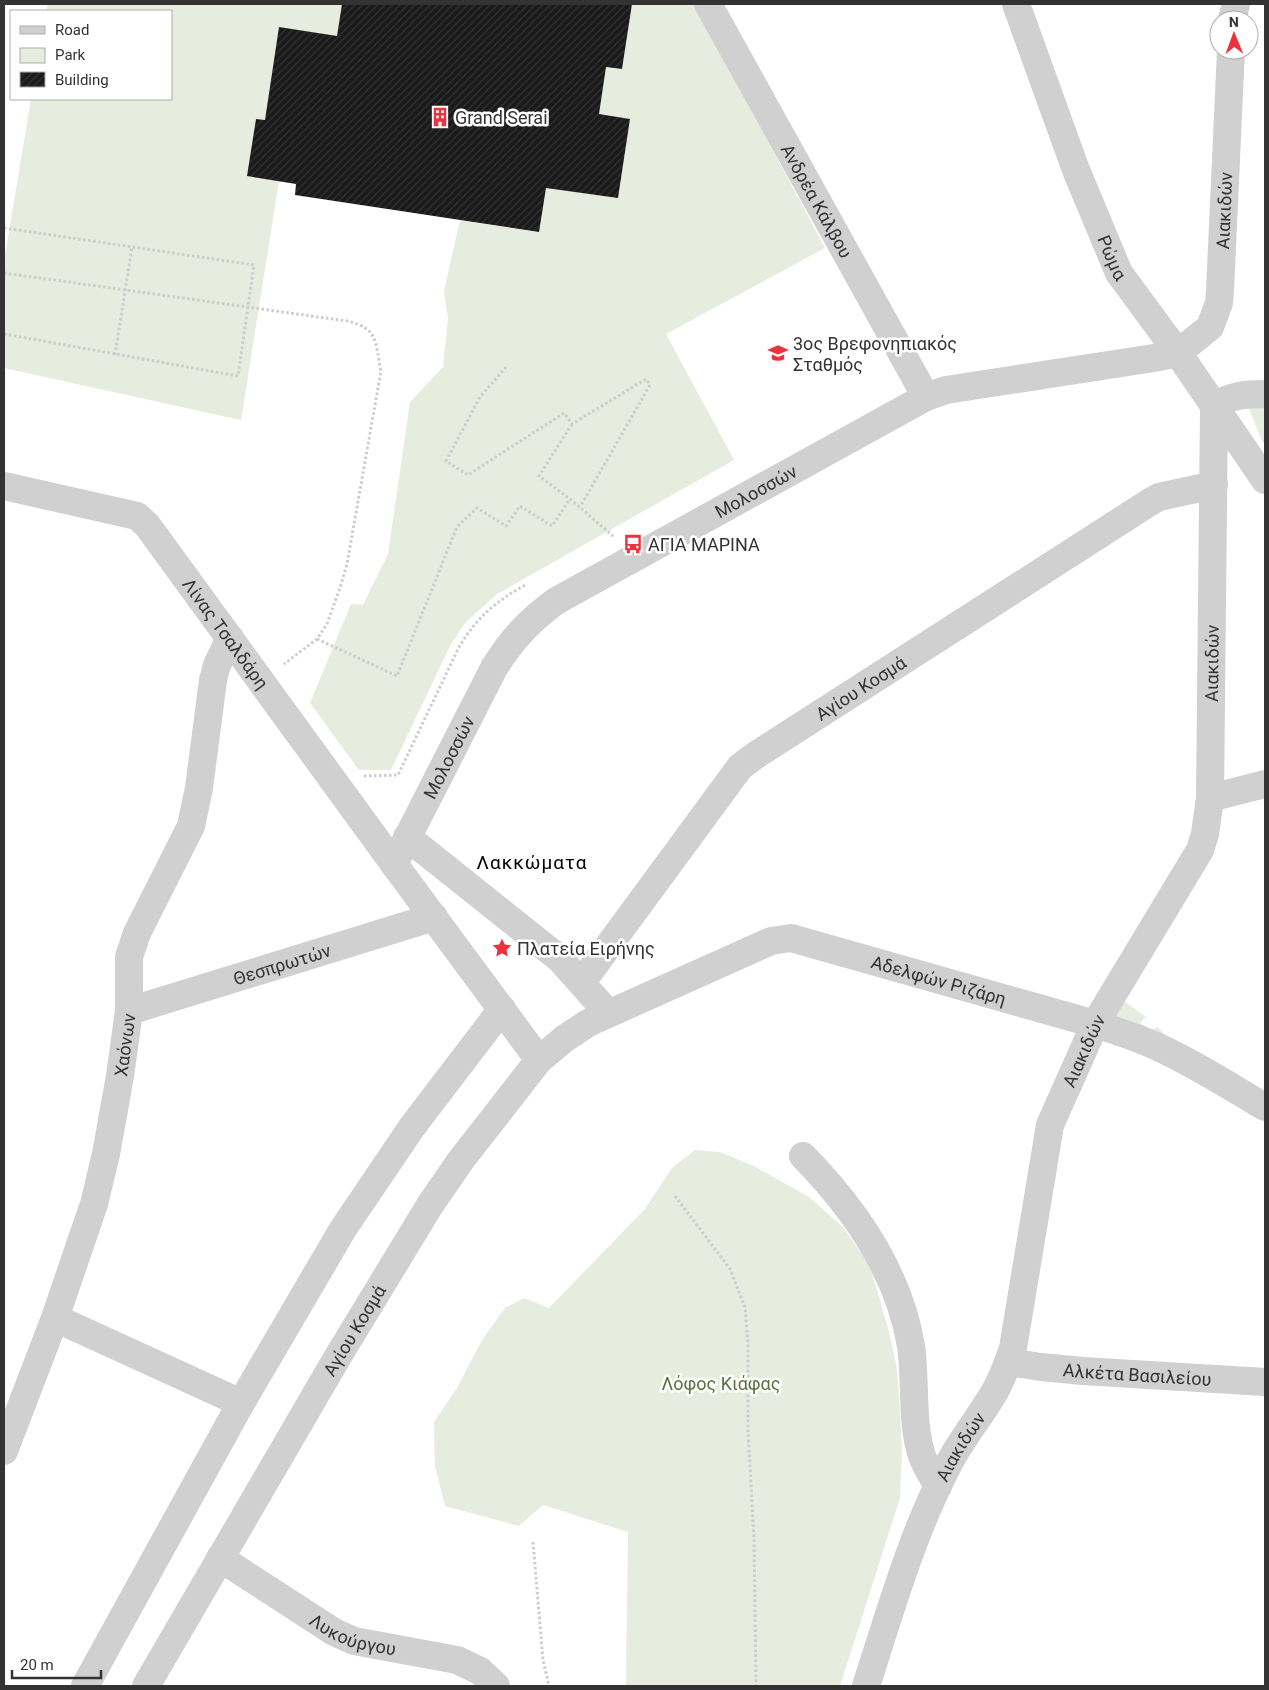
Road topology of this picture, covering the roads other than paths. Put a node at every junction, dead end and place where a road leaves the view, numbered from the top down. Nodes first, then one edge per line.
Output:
1 (708, 4) edge
2 (1016, 4) edge
3 (1230, 60) edge
4 (1178, 353) junction
5 (1265, 394) edge
6 (926, 397) junction
7 (1214, 406) junction
8 (1265, 478) edge
9 (1214, 484) junction
10 (4, 486) edge
11 (230, 638) junction
12 (1265, 784) edge
13 (1210, 798) junction
14 (407, 837) junction
15 (394, 864) junction
16 (434, 917) junction
17 (582, 982) junction
18 (502, 1009) junction
19 (129, 1011) junction
20 (608, 1013) junction
21 (1095, 1024) junction
22 (539, 1060) junction
23 (1265, 1107) edge
24 (803, 1156) dead end
25 (55, 1318) junction
26 (1009, 1362) junction
27 (1265, 1382) edge
28 (241, 1403) junction
29 (4, 1451) edge
30 (938, 1486) junction
31 (220, 1558) junction
32 (85, 1686) edge
33 (146, 1686) edge
34 (496, 1686) edge
35 (866, 1686) edge

1 - 6 street, Ανδρέα Κάλβου
2 - 4 street, Ρώμα
3 - 4 street, Αιακιδών
4 - 6 street, Μολοσσών
4 - 7 street, Ρώμα
5 - 7 street
6 - 14 street, Μολοσσών
7 - 8 street, Ρώμα
7 - 9 street, Αιακιδών
9 - 13 street, Αιακιδών
9 - 17 street, Αγίου Κοσμά
10 - 11 street, Λίνας Τσαλδάρη
11 - 15 street, Λίνας Τσαλδάρη
11 - 19 street, Χαόνων
12 - 13 street
13 - 21 street, Αιακιδών
14 - 15 street, Μολοσσών
14 - 17 street
15 - 16 street, Λίνας Τσαλδάρη
16 - 18 street, Λίνας Τσαλδάρη
16 - 19 street, Θεσπρωτών
17 - 20 street
18 - 22 street, Λίνας Τσαλδάρη
18 - 28 street
19 - 25 street, Χαόνων
20 - 21 street, Αδελφών Ριζάρη
20 - 22 street, Αγίου Κοσμά
21 - 23 street, Αδελφών Ριζάρη
21 - 26 street, Αιακιδών
22 - 31 street, Αγίου Κοσμά
24 - 30 street
25 - 28 street
25 - 29 street, Χαόνων
26 - 27 street, Αλκέτα Βασιλείου
26 - 30 street, Αιακιδών
28 - 32 street
30 - 35 street, Αιακιδών
31 - 33 street, Αγίου Κοσμά
31 - 34 street, Λυκούργου

